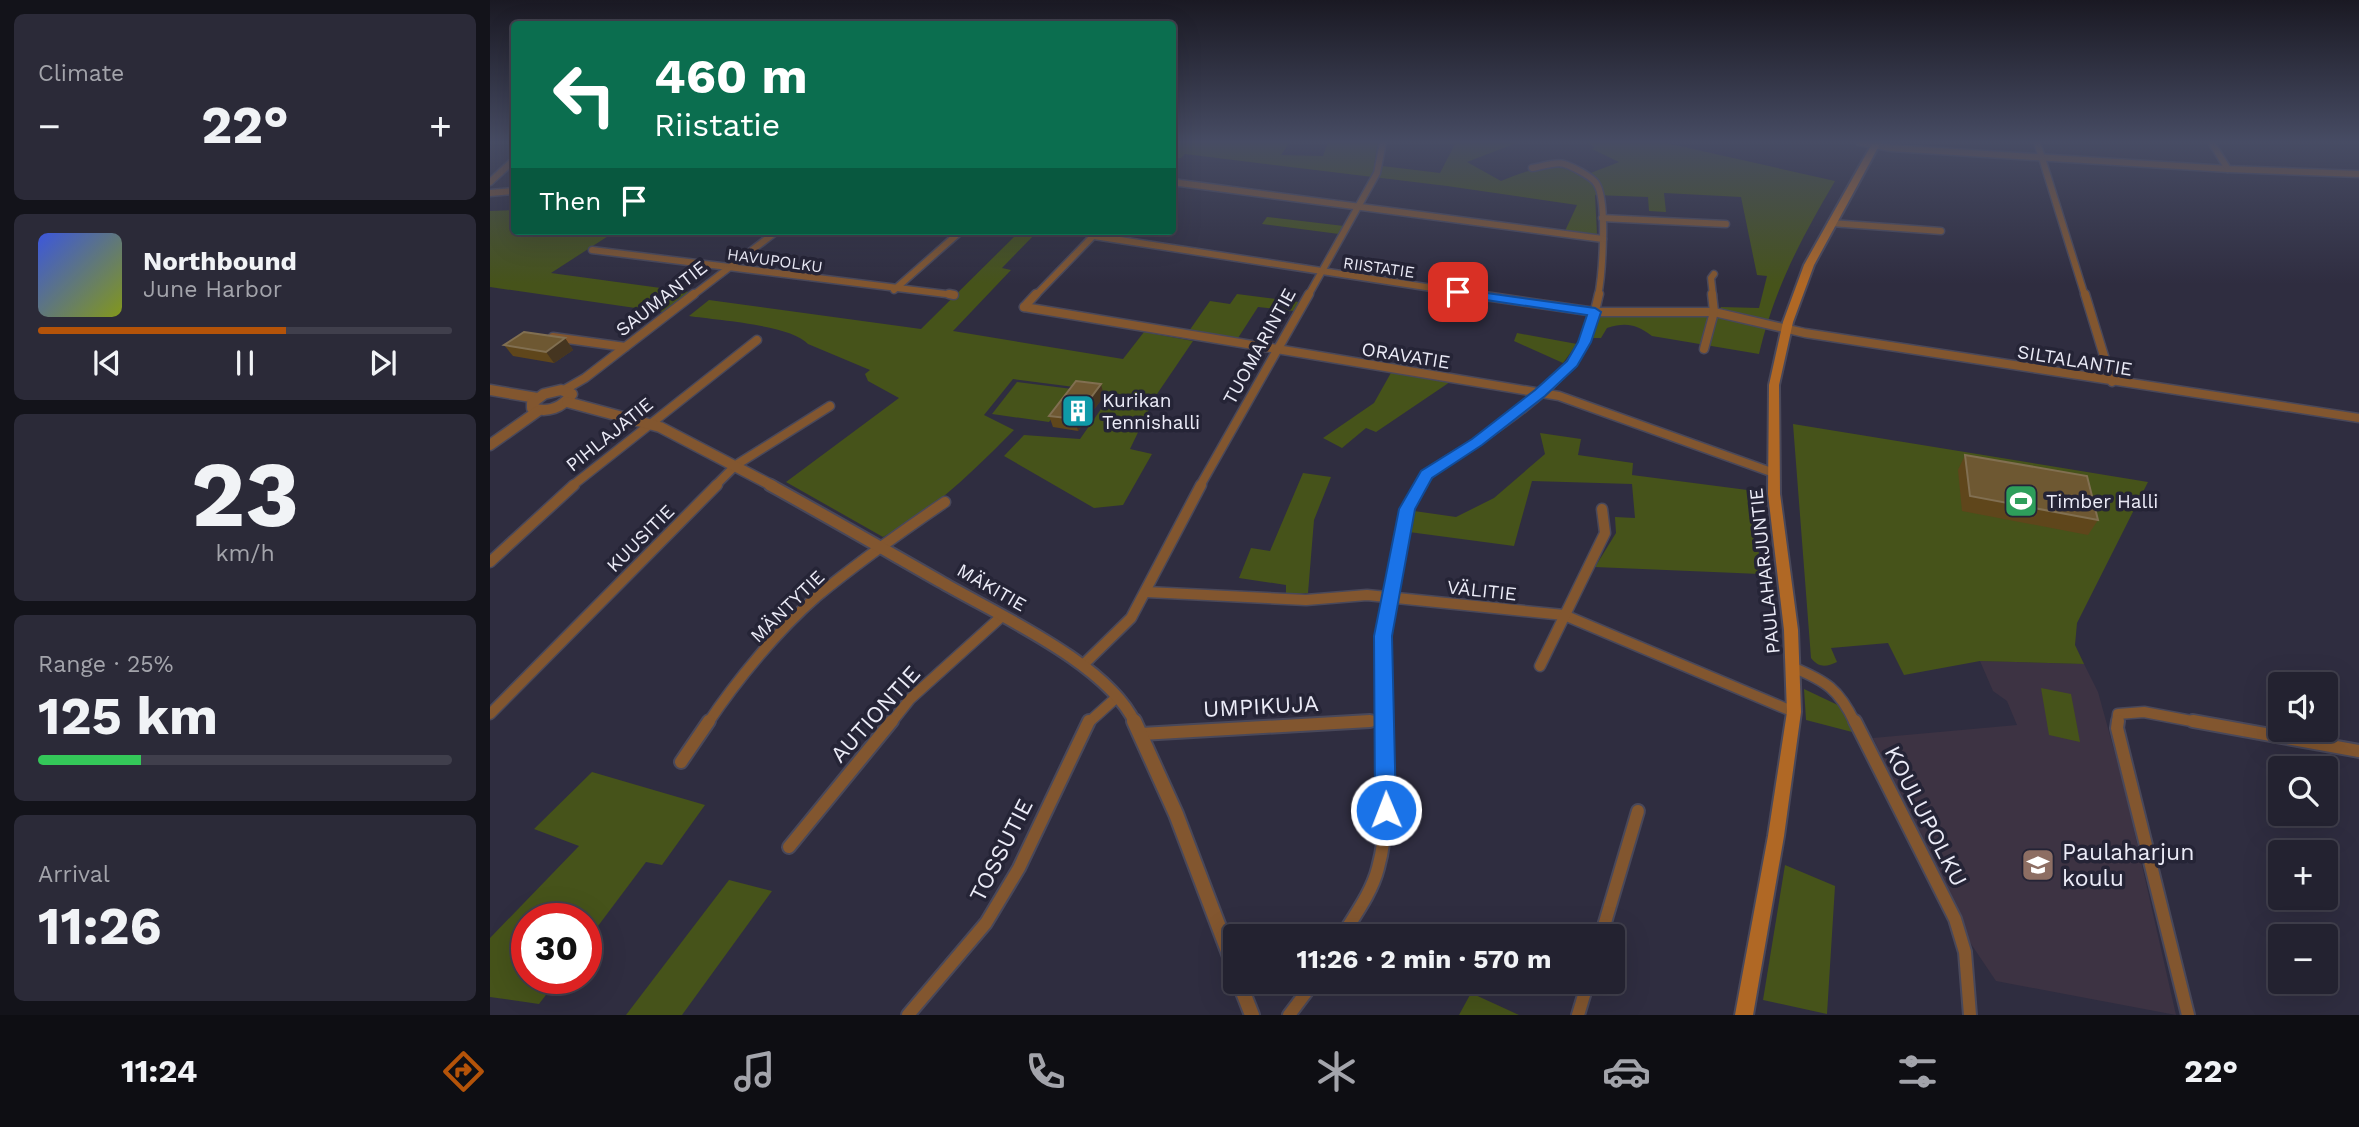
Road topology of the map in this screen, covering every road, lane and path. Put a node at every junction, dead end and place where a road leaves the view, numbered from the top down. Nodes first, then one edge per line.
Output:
1 (1225, 189) edge
2 (1368, 189) edge
3 (1599, 189) edge
4 (1850, 189) edge
5 (2051, 189) edge
6 (511, 191) edge
7 (490, 193) edge
8 (1358, 208) junction
9 (1602, 218) junction
10 (1831, 223) junction
11 (1726, 224) dead end
12 (1941, 231) dead end
13 (772, 235) edge
14 (956, 235) edge
15 (1094, 235) edge
16 (1107, 235) edge
17 (1603, 239) junction
18 (592, 250) dead end
19 (729, 267) junction
20 (1321, 273) junction
21 (1714, 274) dead end
22 (894, 290) junction
23 (954, 295) dead end
24 (1595, 312) junction
25 (1714, 312) junction
26 (1786, 328) junction
27 (537, 334) edge
28 (757, 340) dead end
29 (625, 348) junction
30 (1704, 349) dead end
31 (1276, 350) junction
32 (2112, 382) junction
33 (490, 390) edge
34 (564, 390) junction
35 (1540, 393) junction
36 (537, 398) junction
37 (567, 402) junction
38 (830, 406) dead end
39 (538, 411) junction
40 (2359, 418) edge
41 (650, 423) junction
42 (490, 445) edge
43 (736, 465) junction
44 (1774, 473) junction
45 (945, 502) dead end
46 (1602, 509) dead end
47 (880, 547) junction
48 (490, 562) edge
49 (1147, 592) junction
50 (1389, 598) junction
51 (1564, 615) junction
52 (1001, 617) junction
53 (1083, 665) junction
54 (1540, 666) dead end
55 (1792, 667) junction
56 (1117, 697) junction
57 (1794, 712) junction
58 (490, 713) edge
59 (1384, 720) junction
60 (1141, 734) junction
61 (2359, 751) edge
62 (681, 762) dead end
63 (1638, 811) dead end
64 (789, 847) dead end
65 (1350, 924) edge
66 (1605, 924) edge
67 (1223, 938) edge
68 (1244, 994) edge
69 (1305, 994) edge
70 (1584, 994) edge
71 (908, 1015) edge
72 (1252, 1015) edge
73 (1289, 1015) edge
74 (1578, 1015) edge
75 (1744, 1015) edge
76 (1970, 1015) edge
77 (2188, 1015) edge

1 - 8 street
2 - 8 street, TUOMARINTIE
3 - 9 street
4 - 10 main road, PAULAHARJUNTIE
5 - 32 street
6 - 7 street
8 - 17 street
8 - 20 street, TUOMARINTIE
9 - 11 street
9 - 17 street
10 - 12 street
10 - 26 main road, PAULAHARJUNTIE
13 - 19 street, SAUMANTIE
14 - 22 street
15 - 31 street, ORAVATIE
16 - 20 street, RIISTATIE
17 - 24 street
18 - 19 street, HAVUPOLKU
19 - 22 street, HAVUPOLKU
19 - 29 street, SAUMANTIE
20 - 24 street, RIISTATIE
20 - 31 street, TUOMARINTIE
21 - 25 street
22 - 23 street, HAVUPOLKU
24 - 25 street, RIISTATIE
24 - 35 street
25 - 26 street, RIISTATIE
25 - 30 street
26 - 32 street, SILTALANTIE
26 - 44 main road, PAULAHARJUNTIE
27 - 29 street
28 - 41 street, PIHLAJATIE
29 - 34 street, SAUMANTIE
31 - 35 street, ORAVATIE
31 - 49 street, TUOMARINTIE
32 - 40 street, SILTALANTIE
33 - 36 street
34 - 36 street
34 - 37 street
35 - 44 street, ORAVATIE
35 - 50 street
36 - 39 street
37 - 39 street
37 - 41 street, MÄKITIE
38 - 43 street, KUUSITIE
39 - 42 street
41 - 43 street, MÄKITIE
41 - 48 street, PIHLAJATIE
43 - 47 street, MÄKITIE
43 - 58 street, KUUSITIE
44 - 55 main road, PAULAHARJUNTIE
45 - 47 street, MÄNTYTIE
46 - 51 street
47 - 52 street, MÄKITIE
47 - 62 street, MÄNTYTIE
49 - 50 street, VÄLITIE
49 - 53 street, TUOMARINTIE
50 - 51 street, VÄLITIE
50 - 59 street
51 - 54 street
51 - 57 street, VÄLITIE
52 - 53 street, MÄKITIE
52 - 64 street, AUTIONTIE
53 - 56 street, MÄKITIE
55 - 57 main road, PAULAHARJUNTIE
55 - 76 street, KOULUPOLKU
56 - 60 street, MÄKITIE
56 - 71 street, TOSSUTIE
57 - 75 main road, PAULAHARJUNTIE
59 - 60 street, UMPIKUJA
59 - 65 street
60 - 67 street, MÄKITIE
61 - 77 street
63 - 66 street
68 - 72 street
69 - 73 street
70 - 74 street

